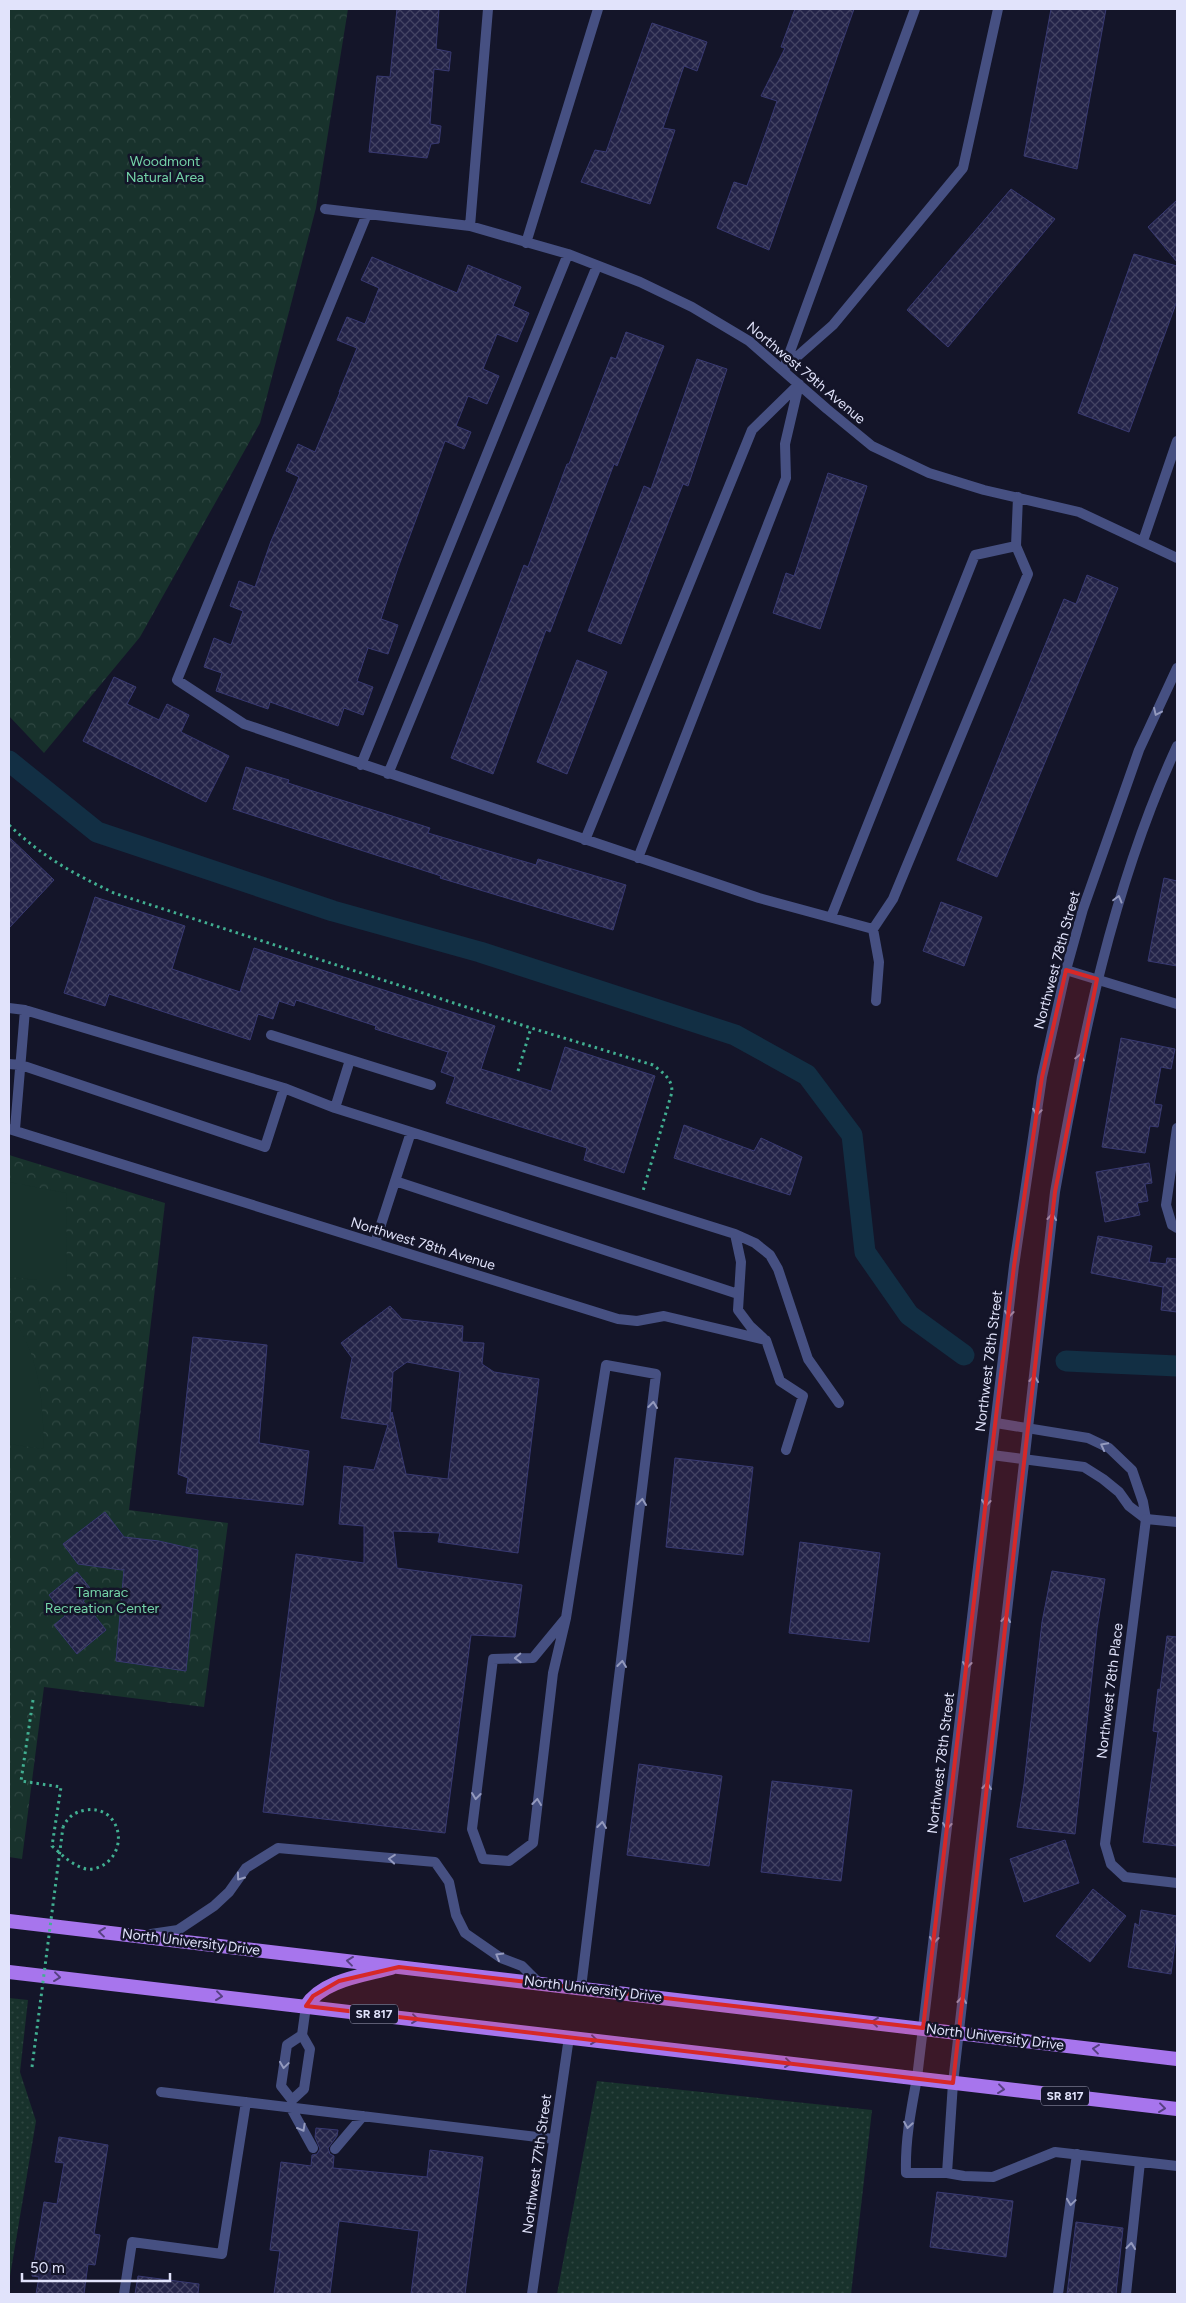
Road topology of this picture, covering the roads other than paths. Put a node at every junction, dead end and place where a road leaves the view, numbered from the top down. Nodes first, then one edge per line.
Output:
1 (488, 9) edge
2 (598, 9) edge
3 (915, 9) edge
4 (998, 9) edge
5 (325, 209) dead end
6 (367, 214) junction
7 (470, 226) junction
8 (526, 242) junction
9 (568, 254) junction
10 (597, 266) junction
11 (783, 369) junction
12 (799, 384) junction
13 (1177, 441) edge
14 (1018, 497) junction
15 (1143, 541) junction
16 (1016, 546) junction
17 (1177, 558) edge
18 (1177, 668) edge
19 (1177, 746) edge
20 (361, 765) junction
21 (388, 774) junction
22 (586, 840) junction
23 (638, 858) junction
24 (831, 918) junction
25 (873, 929) junction
26 (1066, 970) junction
27 (1097, 979) junction
28 (876, 1002) dead end
29 (1177, 1004) edge
30 (9, 1008) edge
31 (25, 1010) junction
32 (271, 1035) dead end
33 (350, 1060) junction
34 (9, 1064) edge
35 (21, 1065) junction
36 (431, 1085) dead end
37 (284, 1088) junction
38 (336, 1108) junction
39 (1177, 1128) edge
40 (12, 1129) edge
41 (411, 1132) junction
42 (395, 1181) junction
43 (1177, 1228) edge
44 (735, 1234) junction
45 (375, 1243) junction
46 (738, 1294) junction
47 (766, 1340) junction
48 (839, 1403) dead end
49 (996, 1423) junction
50 (1028, 1427) junction
51 (786, 1450) dead end
52 (992, 1455) junction
53 (1024, 1459) junction
54 (1146, 1519) junction
55 (1177, 1522) edge
56 (566, 1618) junction
57 (1177, 1883) edge
58 (9, 1921) edge
59 (136, 1936) junction
60 (399, 1966) junction
61 (9, 1972) edge
62 (539, 1983) junction
63 (582, 1988) junction
64 (306, 2006) junction
65 (923, 2028) junction
66 (959, 2033) junction
67 (302, 2035) junction
68 (569, 2038) junction
69 (1177, 2058) edge
70 (917, 2078) junction
71 (953, 2083) junction
72 (161, 2092) dead end
73 (246, 2102) junction
74 (291, 2104) junction
75 (1177, 2109) edge
76 (363, 2116) junction
77 (554, 2140) junction
78 (313, 2148) dead end
79 (335, 2150) dead end
80 (1078, 2154) junction
81 (1140, 2162) junction
82 (1177, 2166) edge
83 (947, 2173) junction
84 (124, 2294) edge
85 (532, 2294) edge
86 (1058, 2294) edge
87 (1126, 2294) edge

1 - 7 street
2 - 8 street
3 - 11 street
4 - 11 street
5 - 6 street, Northwest 79th Avenue
6 - 7 street, Northwest 79th Avenue
6 - 20 street
7 - 8 street, Northwest 79th Avenue
8 - 9 street, Northwest 79th Avenue
9 - 10 street, Northwest 79th Avenue
9 - 20 street
10 - 11 street, Northwest 79th Avenue
10 - 21 street
11 - 12 street, Northwest 79th Avenue
12 - 14 street, Northwest 79th Avenue
12 - 22 street
12 - 23 street
13 - 15 street
14 - 15 street, Northwest 79th Avenue
14 - 16 street
15 - 17 street, Northwest 79th Avenue
16 - 24 street
16 - 25 street
18 -> 26 street, Northwest 78th Street
27 -> 19 street
20 - 21 street
21 - 22 street
22 - 23 street
23 - 24 street
24 - 25 street
25 - 28 street
26 - 27 street
26 -> 49 street, Northwest 78th Street
27 - 29 street
50 -> 27 street
30 - 31 street
31 - 35 street
31 - 37 street
32 - 33 street
33 - 36 street
33 - 38 street
34 - 35 street
35 - 37 street
35 - 40 street
37 - 38 street
38 - 41 street
39 - 43 street
40 - 45 street, Northwest 78th Avenue
41 - 42 street
41 - 44 street
42 - 45 street
42 - 46 street
44 - 46 street
44 - 48 street
45 - 47 street, Northwest 78th Avenue
46 - 47 street
47 - 51 street
49 - 50 street, Northwest 78th Place
49 - 52 street, Northwest 78th Street
50 - 53 street
54 -> 50 street, Northwest 78th Place
52 - 53 street
52 -> 65 street, Northwest 78th Street
53 - 54 street
66 -> 53 street
54 - 55 street
54 - 57 street, Northwest 78th Place
56 -> 56 street
63 -> 56 street
59 -> 58 main road, North University Drive
60 -> 59 main road, North University Drive
62 -> 59 street
60 - 62 main road, North University Drive
60 - 64 main road
61 -> 64 main road, SR 817
62 - 63 main road, North University Drive
65 -> 63 main road, North University Drive
64 - 67 street
64 -> 68 main road, SR 817
65 - 66 main road, North University Drive
65 - 70 street, Northwest 78th Street
69 -> 66 main road, North University Drive
66 - 71 street
67 - 74 street
67 -> 74 street
68 -> 70 main road, SR 817
68 - 77 street, Northwest 77th Street
70 - 71 main road, SR 817
70 -> 83 street, Northwest 78th Street
71 -> 75 main road, SR 817
71 - 83 street
72 - 73 street
73 - 74 street
73 - 84 street
74 - 76 street
74 -> 78 street
76 - 77 street
76 - 79 street
77 - 85 street, Northwest 77th Street
80 - 81 street
80 - 83 street
80 -> 86 street
81 - 82 street
87 -> 81 street

